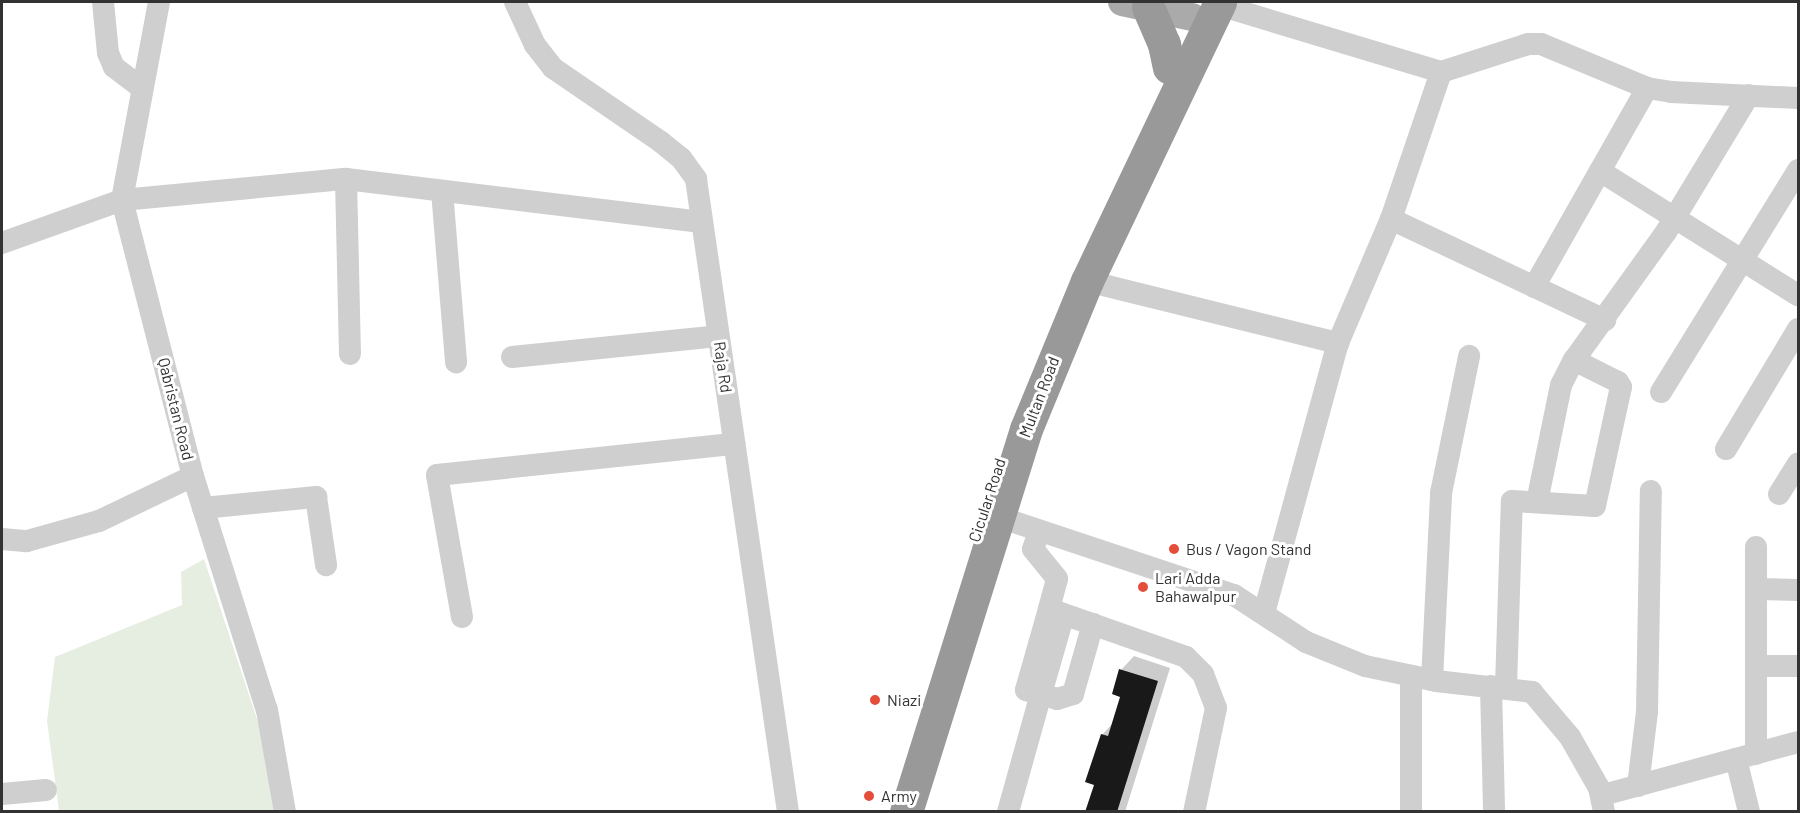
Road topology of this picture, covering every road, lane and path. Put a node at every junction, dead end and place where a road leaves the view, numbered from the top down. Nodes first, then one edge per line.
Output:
1 (103, 2) edge
2 (159, 2) edge
3 (515, 2) edge
4 (1135, 4) edge
5 (1208, 6) edge
6 (1169, 67) junction
7 (1441, 72) junction
8 (141, 87) junction
9 (1647, 88) junction
10 (1749, 95) junction
11 (1798, 98) edge
12 (1798, 170) edge
13 (1600, 171) junction
14 (346, 179) junction
15 (442, 191) junction
16 (122, 200) junction
17 (1675, 218) junction
18 (1391, 219) junction
19 (701, 222) junction
20 (2, 243) edge
21 (1743, 260) junction
22 (1080, 278) junction
23 (1534, 287) junction
24 (1798, 295) edge
25 (1605, 320) junction
26 (1798, 329) edge
27 (718, 336) junction
28 (1338, 343) junction
29 (350, 354) dead end
30 (1469, 356) dead end
31 (512, 357) dead end
32 (1574, 360) junction
33 (456, 362) dead end
34 (1661, 392) dead end
35 (734, 444) junction
36 (1726, 449) dead end
37 (1798, 463) edge
38 (193, 476) junction
39 (1651, 492) dead end
40 (1779, 494) dead end
41 (1537, 502) junction
42 (203, 508) junction
43 (996, 516) junction
44 (1039, 531) junction
45 (2, 539) edge
46 (1756, 547) dead end
47 (326, 565) dead end
48 (1756, 589) junction
49 (1798, 590) edge
50 (1264, 613) junction
51 (462, 617) dead end
52 (1071, 617) junction
53 (1756, 666) junction
54 (1798, 666) edge
55 (1421, 678) junction
56 (1498, 686) junction
57 (1049, 696) junction
58 (1798, 742) edge
59 (1746, 756) junction
60 (1638, 786) junction
61 (46, 790) dead end
62 (2, 794) edge
63 (1603, 803) edge
64 (285, 812) edge
65 (788, 812) edge
66 (890, 812) edge
67 (906, 812) edge
68 (1008, 812) edge
69 (1194, 812) edge
70 (1411, 812) edge
71 (1494, 812) edge
72 (1749, 812) edge

1 - 8 street
2 - 8 street, Qabristan Road
3 - 19 street, Raja Rd
4 - 5 main road
4 - 6 highway
5 - 6 highway, Cicular Road
5 - 7 street
5 - 22 highway, Multan Road
6 - 22 highway, Cicular Road
7 - 9 street
7 - 18 street
8 - 16 street, Qabristan Road
9 - 10 street
9 - 13 street
10 - 11 street
10 - 17 street
12 - 21 street
13 - 17 street
13 - 23 street
14 - 15 street
14 - 16 street
14 - 29 street
15 - 19 street
15 - 33 street
16 - 20 street
16 - 38 street, Qabristan Road
17 - 21 street
17 - 25 street
18 - 23 street
18 - 28 street
19 - 27 street, Raja Rd
21 - 24 street
21 - 34 street
22 - 28 street
22 - 43 highway, Multan Road
22 - 66 highway, Cicular Road
23 - 25 street
25 - 32 street
26 - 36 street
27 - 31 street
27 - 35 street, Raja Rd
28 - 50 street
30 - 55 street
32 - 41 street
32 - 41 street
35 - 51 street
35 - 65 street, Raja Rd
37 - 40 street
38 - 42 street, Qabristan Road
38 - 45 street
39 - 60 street
41 - 56 street
42 - 47 street
42 - 64 street, Qabristan Road
43 - 44 street
43 - 67 highway, Multan Road
44 - 50 street
44 - 52 street
46 - 48 street
48 - 49 street
48 - 53 street
50 - 55 street
52 - 57 street
52 - 57 street
52 - 69 street
53 - 54 street
53 - 59 street
55 - 56 street
55 - 70 street
56 - 63 street
56 - 71 street
57 - 68 street
58 - 59 street
59 - 60 street
59 - 72 street
60 - 63 street
61 - 62 street

